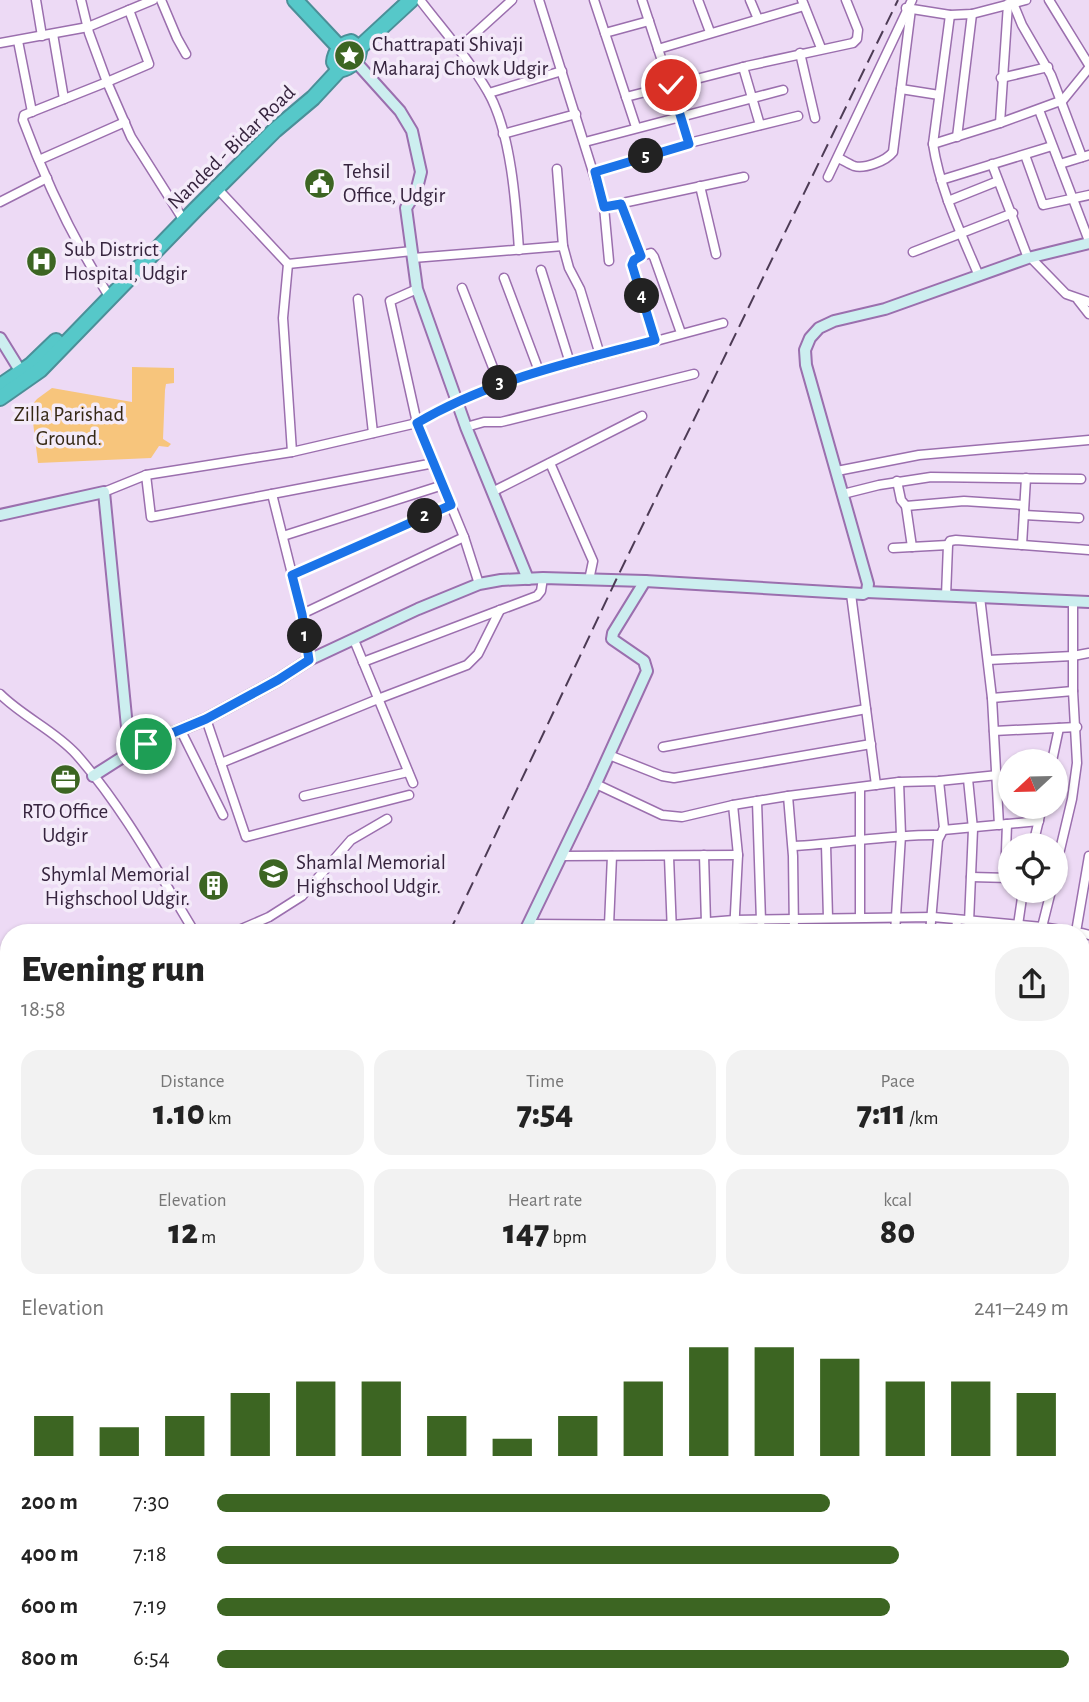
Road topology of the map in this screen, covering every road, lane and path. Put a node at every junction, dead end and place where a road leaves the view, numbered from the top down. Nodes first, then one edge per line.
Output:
1 (36, 0) edge
2 (81, 0) edge
3 (153, 0) edge
4 (161, 0) edge
5 (295, 0) edge
6 (305, 0) edge
7 (398, 0) edge
8 (411, 0) edge
9 (420, 0) edge
10 (512, 0) edge
11 (540, 0) edge
12 (594, 0) edge
13 (642, 0) edge
14 (698, 0) edge
15 (750, 0) edge
16 (846, 0) edge
17 (1026, 0) edge
18 (1049, 0) edge
19 (803, 3) edge
20 (1010, 3) junction
21 (910, 6) edge
22 (129, 10) junction
23 (972, 14) junction
24 (950, 15) junction
25 (758, 19) junction
26 (649, 21) junction
27 (88, 27) junction
28 (710, 32) junction
29 (605, 33) junction
30 (52, 34) junction
31 (42, 36) junction
32 (18, 41) junction
33 (0, 43) edge
34 (659, 48) junction
35 (821, 48) junction
36 (351, 49) junction
37 (458, 50) junction
38 (800, 53) junction
39 (186, 54) dead end
40 (743, 67) junction
41 (1048, 67) junction
42 (1089, 67) edge
43 (562, 71) junction
44 (1002, 78) junction
45 (107, 82) junction
46 (671, 85) junction
47 (901, 89) junction
48 (783, 90) dead end
49 (489, 93) junction
50 (939, 95) junction
51 (626, 97) junction
52 (752, 97) junction
53 (64, 99) junction
54 (1062, 100) junction
55 (1040, 110) junction
56 (32, 112) junction
57 (576, 114) junction
58 (798, 116) dead end
59 (681, 117) junction
60 (815, 118) dead end
61 (125, 122) junction
62 (1000, 123) junction
63 (760, 125) junction
64 (636, 128) junction
65 (503, 134) junction
66 (957, 137) junction
67 (585, 142) junction
68 (689, 144) junction
69 (933, 144) junction
70 (1052, 146) junction
71 (1025, 155) junction
72 (1086, 156) edge
73 (838, 158) junction
74 (39, 160) junction
75 (992, 164) junction
76 (1059, 164) junction
77 (557, 169) dead end
78 (595, 172) junction
79 (744, 177) dead end
80 (828, 177) dead end
81 (47, 178) junction
82 (941, 180) junction
83 (998, 181) junction
84 (215, 186) junction
85 (700, 186) junction
86 (1089, 195) edge
87 (1074, 199) junction
88 (948, 201) junction
89 (0, 202) edge
90 (621, 204) junction
91 (604, 207) junction
92 (1013, 213) junction
93 (181, 216) junction
94 (961, 232) junction
95 (1089, 242) edge
96 (563, 246) junction
97 (519, 250) junction
98 (914, 252) dead end
99 (412, 254) junction
100 (716, 254) dead end
101 (641, 256) junction
102 (1029, 257) junction
103 (609, 261) dead end
104 (288, 264) junction
105 (541, 270) dead end
106 (979, 276) junction
107 (503, 278) dead end
108 (463, 288) dead end
109 (417, 289) junction
110 (107, 293) junction
111 (358, 299) dead end
112 (1078, 300) junction
113 (1089, 302) edge
114 (1089, 314) edge
115 (723, 323) dead end
116 (681, 333) junction
117 (0, 338) edge
118 (655, 340) junction
119 (600, 355) junction
120 (570, 363) junction
121 (539, 371) junction
122 (21, 372) junction
123 (694, 374) dead end
124 (499, 383) junction
125 (0, 386) edge
126 (0, 398) edge
127 (457, 402) junction
128 (642, 416) dead end
129 (417, 423) junction
130 (466, 427) junction
131 (373, 433) junction
132 (1089, 440) edge
133 (292, 452) junction
134 (433, 463) junction
135 (550, 463) junction
136 (837, 471) junction
137 (146, 475) junction
138 (1026, 478) junction
139 (1081, 479) dead end
140 (897, 481) junction
141 (443, 485) junction
142 (494, 491) junction
143 (104, 492) junction
144 (272, 494) junction
145 (843, 494) junction
146 (451, 505) junction
147 (1024, 505) junction
148 (906, 506) junction
149 (0, 515) edge
150 (1024, 516) junction
151 (1079, 518) dead end
152 (283, 536) junction
153 (464, 537) junction
154 (948, 545) junction
155 (1022, 545) junction
156 (912, 547) junction
157 (893, 548) dead end
158 (1089, 550) edge
159 (292, 575) junction
160 (543, 578) junction
161 (528, 579) junction
162 (589, 580) junction
163 (645, 581) junction
164 (479, 584) junction
165 (867, 592) junction
166 (851, 594) junction
167 (946, 596) junction
168 (980, 597) junction
169 (1073, 601) junction
170 (1089, 602) edge
171 (500, 610) junction
172 (302, 614) junction
173 (354, 640) junction
174 (1089, 653) edge
175 (1073, 656) junction
176 (309, 660) junction
177 (988, 660) junction
178 (363, 662) junction
179 (1073, 691) junction
180 (0, 694) edge
181 (992, 698) junction
182 (378, 699) junction
183 (866, 709) junction
184 (206, 719) junction
185 (1077, 727) junction
186 (1059, 728) junction
187 (180, 729) junction
188 (994, 731) junction
189 (871, 744) junction
190 (663, 747) dead end
191 (137, 748) junction
192 (1055, 749) edge
193 (609, 755) junction
194 (221, 763) junction
195 (408, 772) junction
196 (998, 775) joint
197 (93, 776) junction
198 (968, 779) junction
199 (939, 781) junction
200 (899, 782) junction
201 (413, 783) dead end
202 (596, 784) junction
203 (877, 785) junction
204 (860, 788) junction
205 (410, 795) dead end
206 (304, 796) dead end
207 (788, 796) junction
208 (757, 801) junction
209 (733, 805) junction
210 (223, 815) dead end
211 (387, 819) dead end
212 (1002, 819) edge
213 (1039, 821) joint
214 (1003, 825) junction
215 (973, 829) junction
216 (941, 833) junction
217 (1004, 833) edge
218 (1036, 833) edge
219 (1064, 833) edge
220 (901, 835) junction
221 (859, 840) junction
222 (826, 845) junction
223 (793, 846) junction
224 (704, 855) junction
225 (738, 855) junction
226 (562, 856) junction
227 (612, 856) junction
228 (1089, 856) edge
229 (669, 857) junction
230 (971, 877) junction
231 (998, 878) edge
232 (1023, 903) edge
233 (1048, 903) edge
234 (860, 916) junction
235 (898, 917) junction
236 (933, 917) junction
237 (828, 918) junction
238 (793, 919) junction
239 (734, 920) junction
240 (957, 920) junction
241 (761, 921) junction
242 (970, 922) junction
243 (706, 923) junction
244 (189, 924) edge
245 (253, 924) edge
246 (528, 924) edge
247 (609, 924) edge
248 (672, 924) edge
249 (700, 924) edge
250 (734, 924) edge
251 (793, 924) edge
252 (897, 924) edge
253 (932, 924) edge
254 (957, 924) edge
255 (981, 924) edge
256 (1023, 924) edge
257 (1043, 924) edge
258 (1080, 924) edge

1 - 31 street
2 - 27 street
3 - 22 street
4 - 39 street
5 - 36 highway
6 - 36 highway
7 - 36 highway
8 - 36 highway
9 - 37 street
10 - 37 street
11 - 43 street
12 - 29 street
13 - 26 street
14 - 28 street
15 - 25 street
16 - 35 street
17 - 20 street
18 - 42 street
19 - 25 street
19 - 35 street
20 - 23 street
20 - 41 street
20 - 44 street
21 - 24 street
21 - 47 street
21 - 73 street
22 - 27 street
22 - 45 street
23 - 24 street
23 - 66 street
24 - 50 street
25 - 28 street
26 - 29 street
26 - 34 street
27 - 30 street
27 - 45 street
28 - 34 street
29 - 51 street
30 - 31 street
30 - 53 street
31 - 32 street
32 - 33 street
32 - 56 street
34 - 46 street
35 - 38 street
36 - 84 highway, Nanded - Bidar Road
36 - 99 main road
37 - 49 street
38 - 40 street
38 - 60 street
40 - 46 street
40 - 52 street
41 - 44 street
41 - 54 street
42 - 54 street
43 - 49 street
43 - 57 street
44 - 62 street
45 - 53 street
45 - 61 street
46 - 51 street
46 - 59 street
47 - 50 street
47 - 73 street
48 - 52 street
49 - 65 street
50 - 69 street
51 - 64 street
52 - 59 street
52 - 63 street
53 - 56 street
54 - 55 street
54 - 72 street
55 - 62 street
55 - 70 street
56 - 74 street
57 - 65 street
57 - 67 street
58 - 63 street
59 - 64 street
59 - 68 street
61 - 74 street
61 - 93 street
62 - 66 street
63 - 68 street
64 - 67 street
65 - 97 street
66 - 69 street
67 - 78 street
68 - 78 street
69 - 82 street
70 - 71 street
70 - 76 street
71 - 75 street
71 - 87 street
72 - 76 street
73 - 80 street
74 - 81 street
75 - 82 street
75 - 83 street
76 - 87 street
77 - 96 street
78 - 91 street
79 - 85 street
81 - 89 street
81 - 110 street
82 - 88 street
83 - 88 street
83 - 92 street
84 - 93 highway, Nanded - Bidar Road
84 - 104 street
84 - 126 highway, Nanded - Bidar Road
85 - 90 street
85 - 100 street
86 - 87 street
87 - 95 street
88 - 94 street
90 - 91 street
90 - 101 street
91 - 103 street
92 - 94 street
92 - 102 street
93 - 110 highway, Nanded - Bidar Road
94 - 98 street
94 - 106 street
95 - 102 main road
96 - 97 street
96 - 119 street
97 - 99 street
99 - 104 street
99 - 109 main road
101 - 116 street
101 - 118 street
102 - 106 main road
102 - 112 street
104 - 133 street
105 - 120 street
106 - 136 main road
107 - 121 street
108 - 124 street
109 - 127 main road
109 - 129 street
110 - 122 highway, Nanded - Bidar Road
111 - 131 street
112 - 113 street
112 - 114 street
115 - 116 street
116 - 118 street
117 - 122 main road
118 - 119 street
119 - 120 street
120 - 121 street
121 - 124 street
122 - 125 highway, Nanded - Bidar Road
123 - 130 street
124 - 127 street
127 - 129 street
127 - 130 main road
128 - 135 street
129 - 131 street
129 - 134 street
130 - 142 main road
131 - 133 street
132 - 136 street
133 - 137 street
134 - 141 street
134 - 144 street
135 - 142 street
135 - 162 street
136 - 145 main road
137 - 143 street
137 - 144 street
138 - 139 street
138 - 140 street
138 - 147 street
140 - 145 street
140 - 148 street
141 - 146 street
141 - 152 street
142 - 161 main road
143 - 149 main road
143 - 191 main road
144 - 152 street
145 - 165 main road
146 - 153 street
146 - 159 street
147 - 148 street
147 - 150 street
148 - 156 street
150 - 151 street
150 - 155 street
152 - 159 street
153 - 164 street
153 - 172 street
154 - 155 street
154 - 156 street
154 - 167 street
155 - 158 street
156 - 157 street
159 - 172 street
160 - 161 main road
160 - 162 main road
160 - 171 street
161 - 164 main road
162 - 163 main road
163 - 166 main road
163 - 193 main road
164 - 173 main road
165 - 166 main road
165 - 167 main road
166 - 183 street
167 - 168 main road
168 - 169 main road
168 - 177 street
169 - 170 main road
169 - 175 street
171 - 178 street
171 - 182 street
172 - 176 street
173 - 176 main road
173 - 178 street
174 - 175 street
175 - 177 street
175 - 179 street
176 - 184 main road
177 - 181 street
178 - 182 street
179 - 181 street
179 - 185 street
180 - 197 street
181 - 188 street
182 - 194 street
182 - 195 street
183 - 189 street
183 - 190 street
184 - 187 main road
184 - 194 street
185 - 186 street
185 - 219 street
186 - 188 street
186 - 192 street
187 - 191 main road
187 - 210 street
188 - 196 street
189 - 193 street
189 - 203 street
191 - 197 main road
193 - 202 main road
194 - 205 street
195 - 201 street
195 - 206 street
196 - 198 street
197 - 244 street
198 - 199 street
198 - 215 street
199 - 200 street
199 - 216 street
200 - 203 street
200 - 220 street
202 - 209 street
202 - 226 main road
203 - 204 street
204 - 207 street
204 - 221 street
207 - 208 street
207 - 223 street
208 - 209 street
208 - 241 street
209 - 225 street
211 - 245 street
212 - 214 street
213 - 214 street
213 - 218 street
214 - 215 street
214 - 217 street
215 - 216 street
215 - 230 street
216 - 220 street
216 - 236 street
220 - 221 street
220 - 235 street
221 - 222 street
221 - 234 street
222 - 223 street
222 - 237 street
223 - 238 street
224 - 225 street
224 - 229 street
224 - 243 street
225 - 239 street
226 - 227 street
226 - 246 main road
227 - 229 street
227 - 247 street
228 - 258 street
229 - 248 street
230 - 231 street
230 - 242 street
232 - 256 street
233 - 257 street
234 - 235 street
234 - 237 street
235 - 236 street
235 - 252 street
236 - 240 street
236 - 253 street
237 - 238 street
238 - 241 street
238 - 251 street
239 - 241 street
239 - 243 street
239 - 250 street
240 - 242 street
240 - 254 street
242 - 255 street
243 - 249 street

